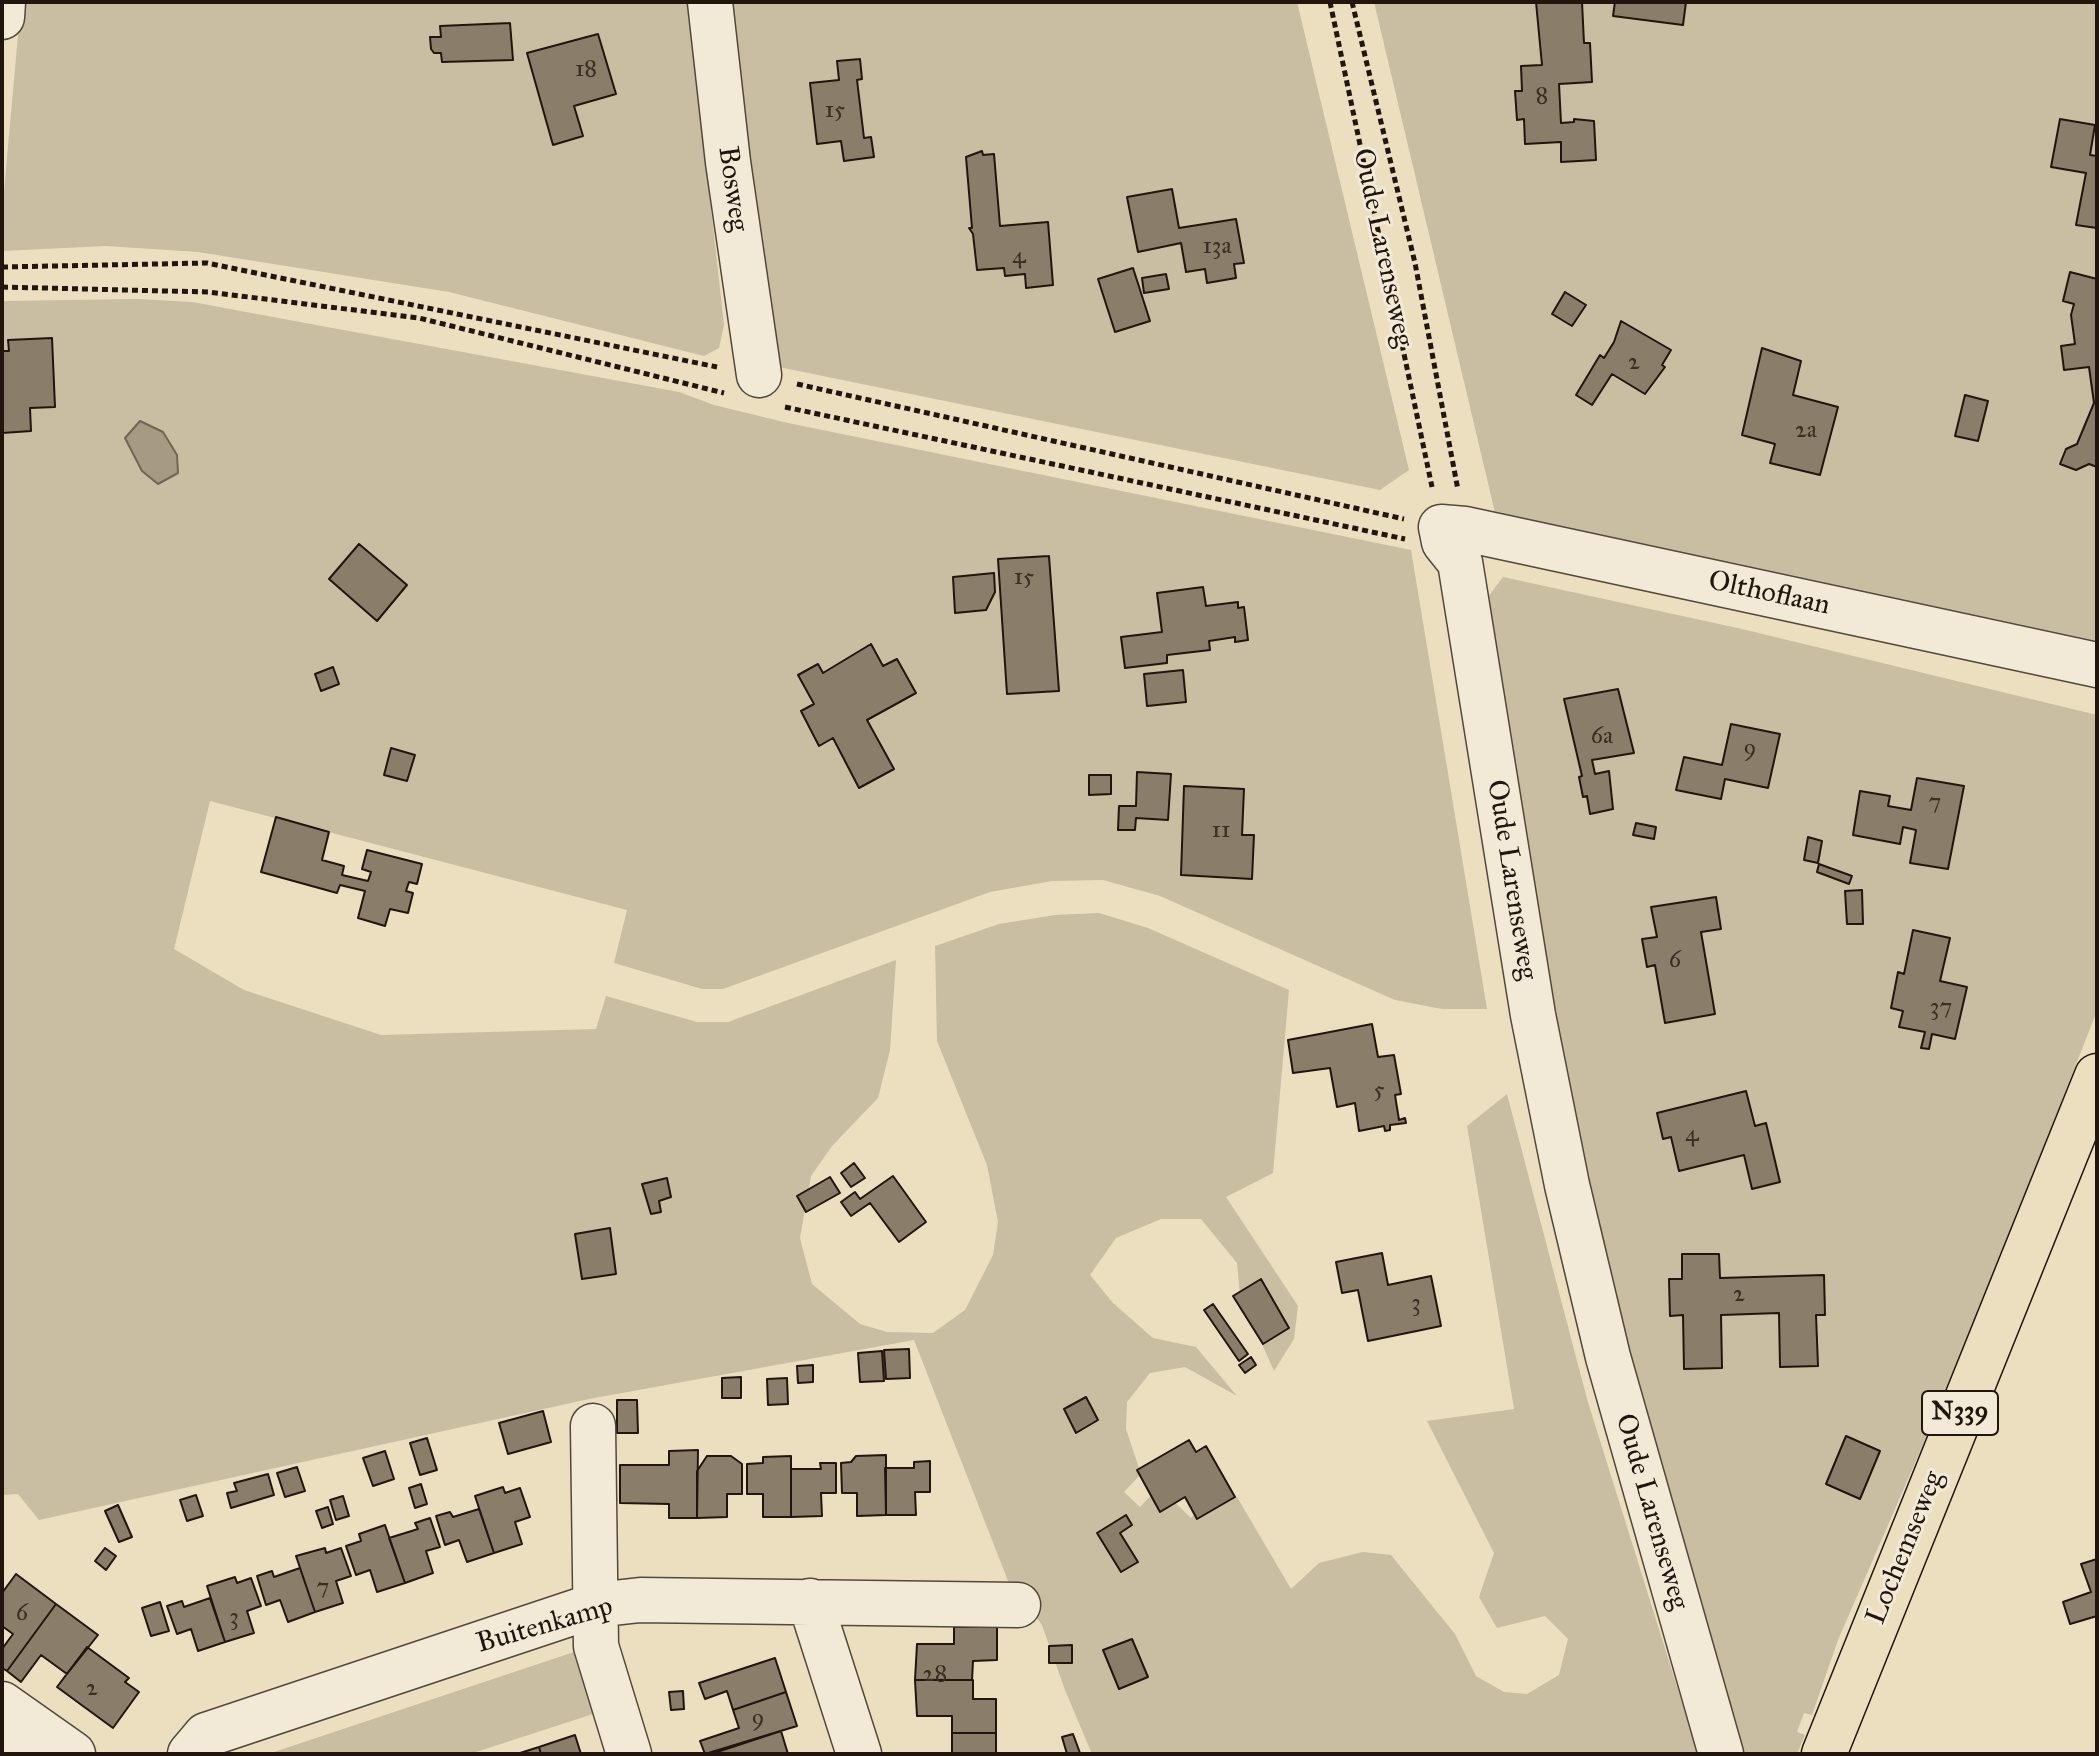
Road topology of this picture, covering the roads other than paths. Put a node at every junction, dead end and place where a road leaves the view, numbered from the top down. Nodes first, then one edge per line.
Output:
1 (3, 2) edge
2 (710, 2) edge
3 (2, 17) edge
4 (759, 375) dead end
5 (1453, 528) joint
6 (2097, 665) edge
7 (2097, 1076) edge
8 (593, 1426) dead end
9 (810, 1601) junction
10 (596, 1605) junction
11 (1018, 1605) dead end
12 (10, 1727) edge
13 (73, 1754) edge
14 (190, 1754) edge
15 (629, 1754) edge
16 (859, 1754) edge
17 (1721, 1754) edge
18 (1824, 1754) edge

1 - 3 street
2 - 4 street, Bosweg
5 - 6 street, Olthoflaan
5 - 17 street, Oude Larenseweg
7 - 18 main road, Lochemseweg / N339
8 - 10 street
9 - 10 street, Buitenkamp
9 - 11 street, Buitenkamp
9 - 16 street
10 - 14 street, Buitenkamp
10 - 15 street
12 - 13 street

